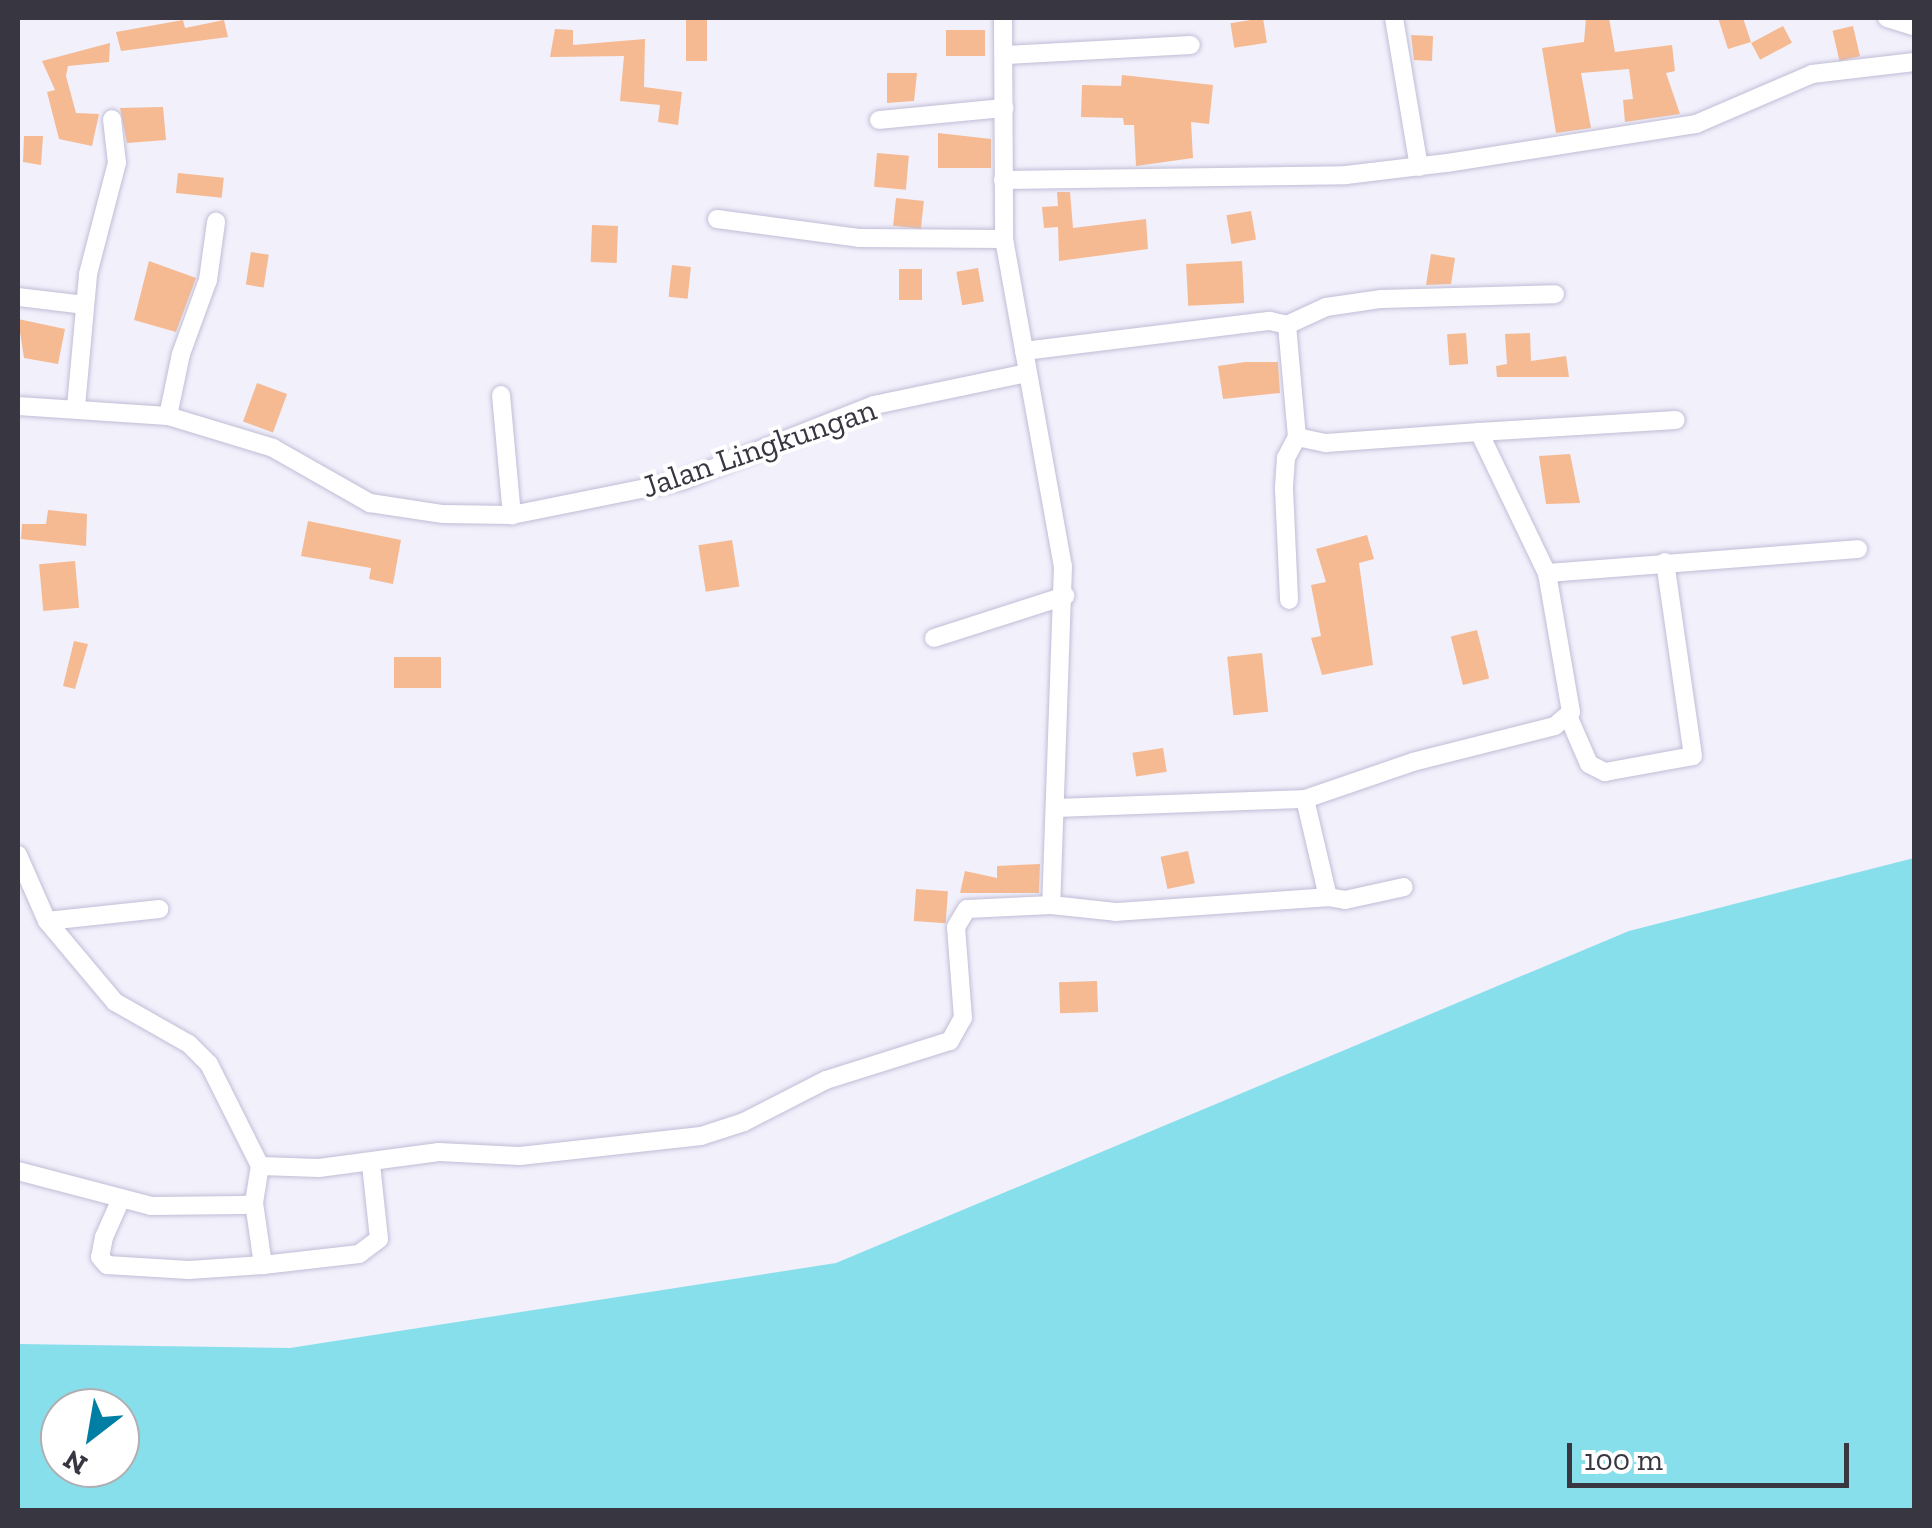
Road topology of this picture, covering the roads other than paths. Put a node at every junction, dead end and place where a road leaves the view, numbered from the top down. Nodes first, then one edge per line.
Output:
1 (1003, 18) edge
2 (1394, 18) edge
3 (1886, 18) edge
4 (1914, 26) edge
5 (1191, 45) dead end
6 (1006, 55) junction
7 (1914, 62) edge
8 (1004, 108) junction
9 (112, 119) dead end
10 (878, 120) dead end
11 (1419, 167) junction
12 (1003, 180) junction
13 (717, 218) dead end
14 (216, 222) dead end
15 (1004, 239) junction
16 (1555, 294) dead end
17 (18, 297) edge
18 (85, 305) junction
19 (1287, 325) junction
20 (1024, 351) junction
21 (1028, 373) junction
22 (500, 395) dead end
23 (18, 406) edge
24 (76, 407) junction
25 (168, 416) junction
26 (1676, 420) dead end
27 (1478, 432) junction
28 (1297, 438) junction
29 (512, 515) junction
30 (1858, 549) dead end
31 (1666, 562) junction
32 (1548, 573) junction
33 (1064, 596) junction
34 (1289, 600) dead end
35 (934, 638) dead end
36 (1569, 718) junction
37 (1305, 799) junction
38 (1058, 808) junction
39 (18, 855) edge
40 (22, 881) edge
41 (1404, 887) dead end
42 (1328, 897) junction
43 (1050, 905) junction
44 (159, 909) dead end
45 (48, 921) junction
46 (370, 1164) junction
47 (260, 1166) junction
48 (18, 1171) edge
49 (120, 1199) junction
50 (254, 1203) junction
51 (263, 1265) junction

1 - 6 street
2 - 11 street
3 - 4 street
5 - 6 street
6 - 8 street
7 - 11 street
8 - 10 street
8 - 12 street
9 - 18 street
11 - 12 street
12 - 15 street
13 - 15 street
14 - 25 street
15 - 20 street
16 - 19 street
17 - 18 street
18 - 24 street
19 - 20 street
19 - 28 street
20 - 21 street
21 - 29 street, Jalan Lingkungan
21 - 33 street
22 - 29 street
23 - 24 street, Jalan Lingkungan
24 - 25 street, Jalan Lingkungan
25 - 29 street, Jalan Lingkungan
26 - 27 street
27 - 28 street
27 - 32 street
28 - 34 street
30 - 31 street
31 - 32 street
31 - 36 street
32 - 36 street
33 - 35 street
33 - 38 street
36 - 37 street
37 - 38 street
37 - 42 street
38 - 43 street
39 - 40 street
40 - 45 street
41 - 42 street
42 - 43 street
43 - 46 street
44 - 45 street
45 - 47 street
46 - 47 street
46 - 51 street
47 - 50 street
48 - 49 street
49 - 50 street
49 - 51 street
50 - 51 street

